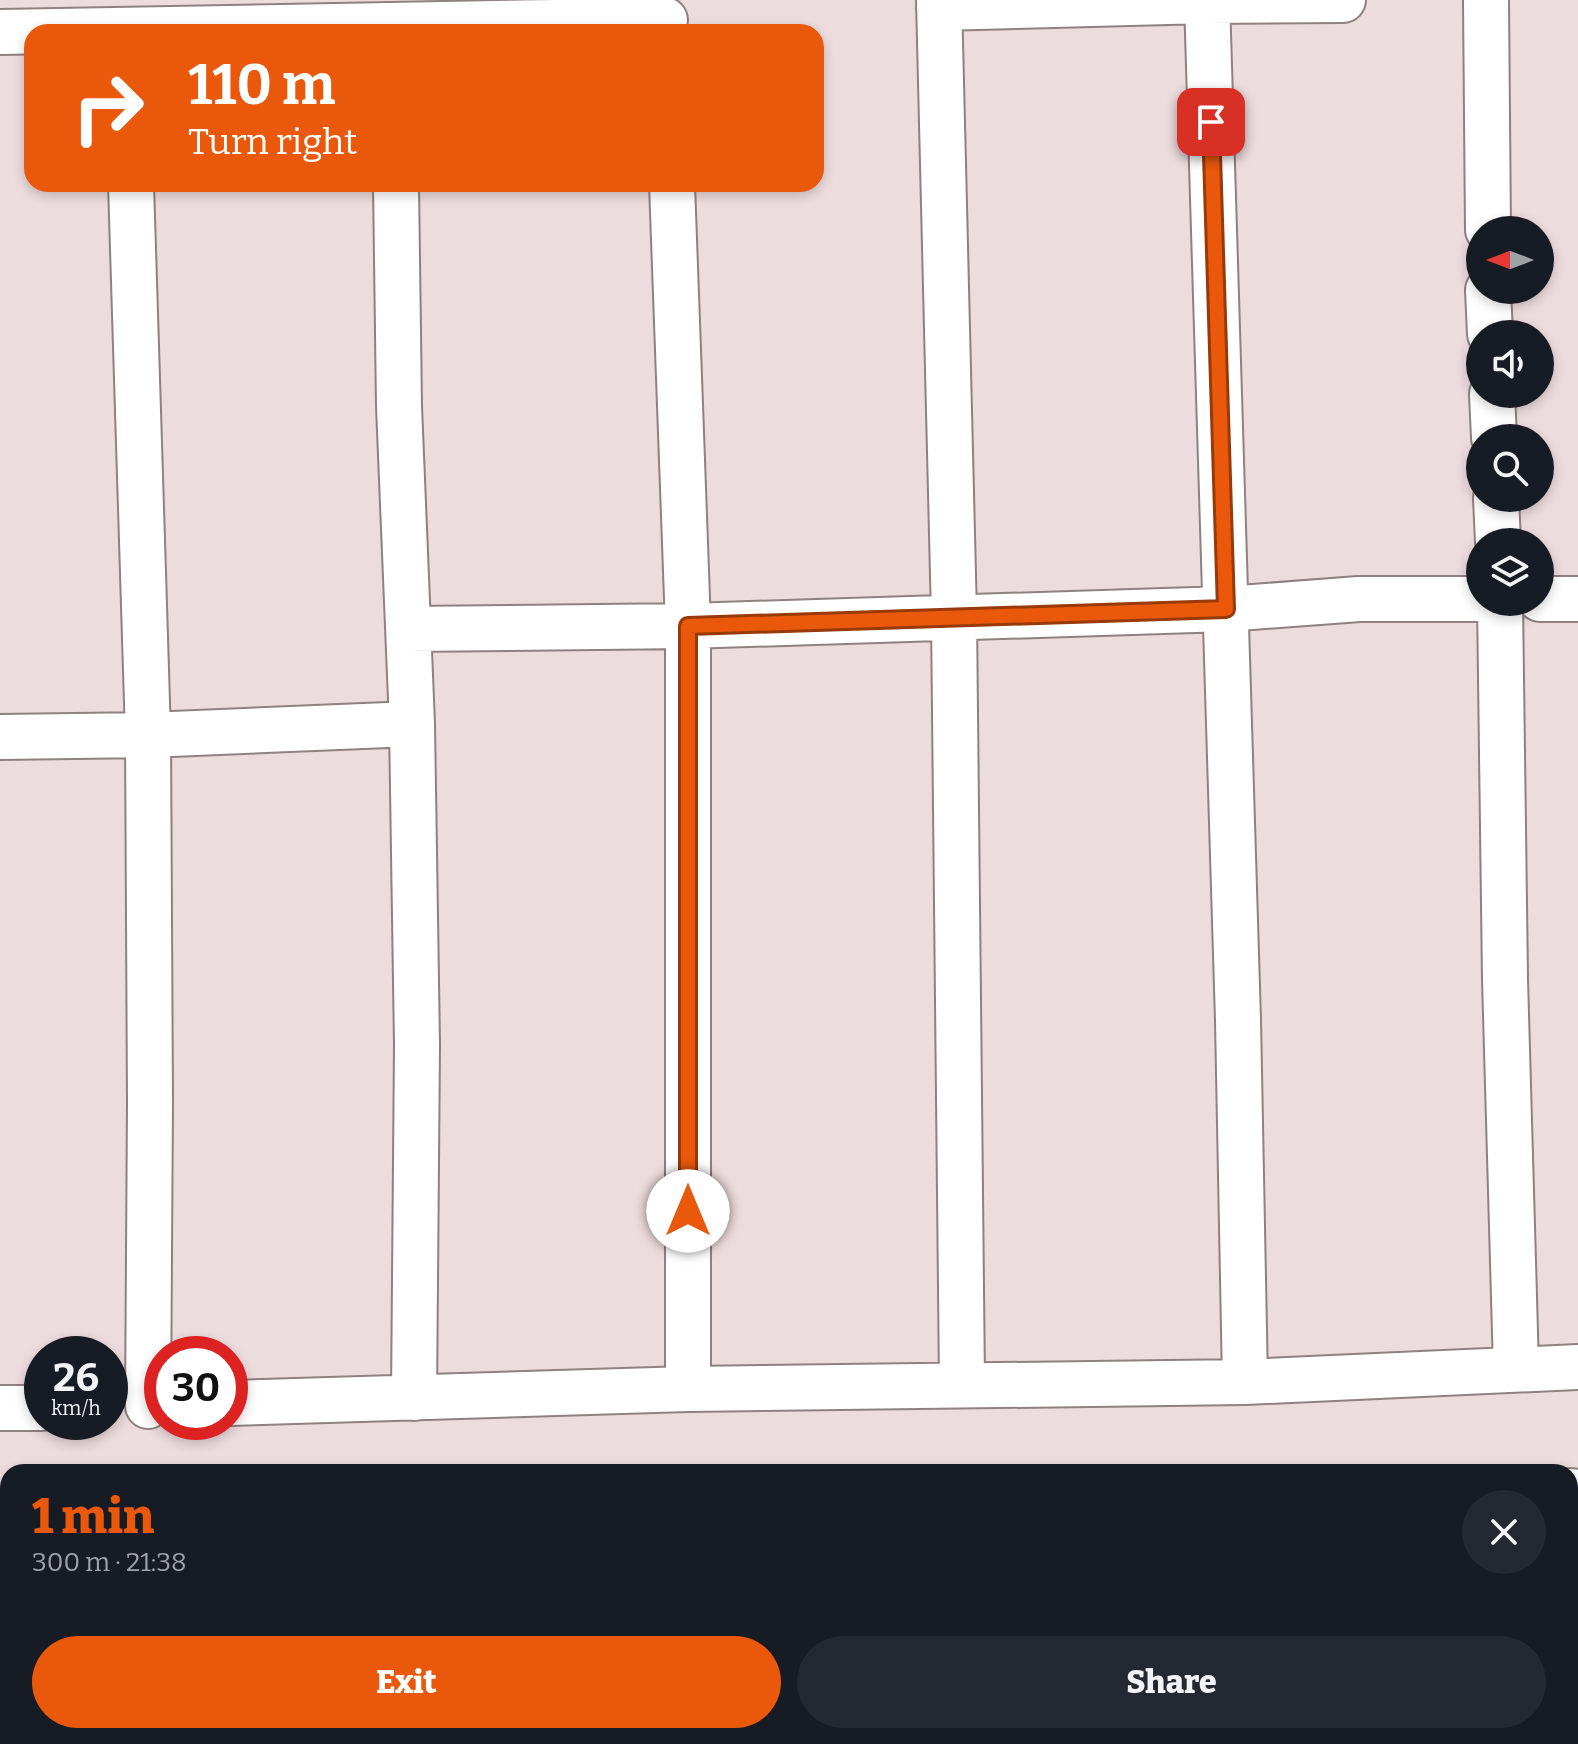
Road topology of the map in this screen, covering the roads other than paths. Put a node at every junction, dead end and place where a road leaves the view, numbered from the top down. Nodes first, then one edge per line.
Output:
1 (1207, 0) edge
2 (1343, 0) edge
3 (1486, 0) edge
4 (939, 4) edge
5 (665, 17) edge
6 (394, 20) edge
7 (126, 21) edge
8 (92, 24) edge
9 (24, 30) edge
10 (0, 32) edge
11 (131, 192) edge
12 (396, 192) edge
13 (672, 192) edge
14 (1488, 216) edge
15 (1466, 599) edge
16 (1554, 599) edge
17 (1578, 599) edge
18 (1226, 609) junction
19 (954, 616) junction
20 (1500, 616) edge
21 (688, 626) junction
22 (409, 629) junction
23 (412, 724) junction
24 (148, 735) junction
25 (0, 737) edge
26 (1578, 1367) edge
27 (1516, 1368) junction
28 (1245, 1382) junction
29 (962, 1384) junction
30 (688, 1389) junction
31 (414, 1398) junction
32 (248, 1403) edge
33 (140, 1406) edge
34 (0, 1408) edge
35 (24, 1408) edge

1 - 2 street
1 - 4 street
1 - 18 street
3 - 14 street
4 - 19 street
5 - 6 street
6 - 7 street
7 - 8 street
9 - 10 street
11 - 24 street
12 - 22 street
13 - 21 street
15 - 18 street
16 - 17 street
18 - 19 street
18 - 28 street
19 - 21 street
19 - 29 street
20 - 27 street
21 - 22 street
21 - 30 street
22 - 23 street
23 - 24 street
23 - 31 street
24 - 25 street
24 - 33 street
26 - 27 street
27 - 28 street
28 - 29 street
29 - 30 street
30 - 31 street
31 - 32 street
34 - 35 street

